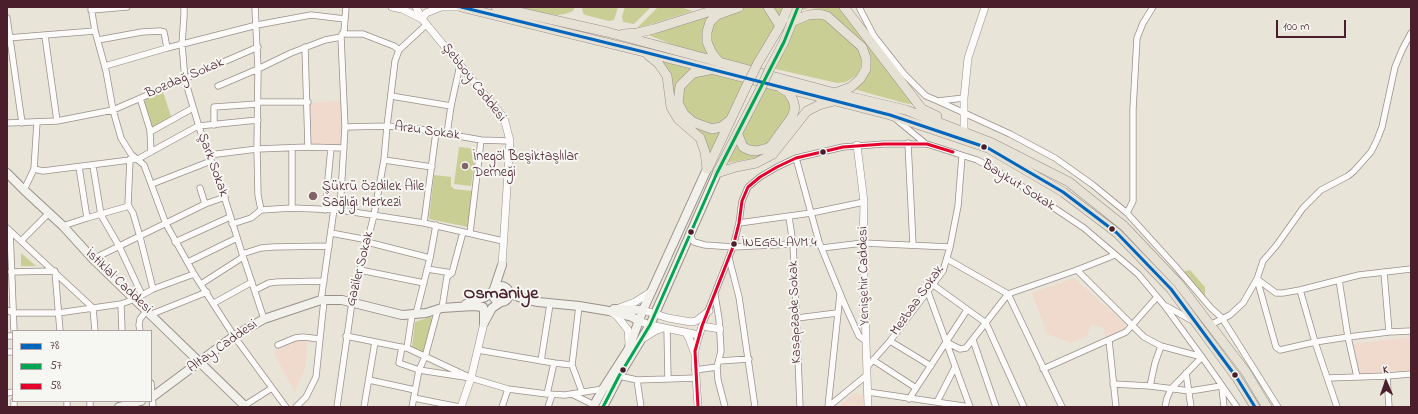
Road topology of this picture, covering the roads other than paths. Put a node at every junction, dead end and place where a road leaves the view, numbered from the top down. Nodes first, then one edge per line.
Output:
1 (127, 7) edge
2 (184, 7) edge
3 (255, 7) edge
4 (346, 7) edge
5 (392, 7) edge
6 (416, 7) edge
7 (461, 7) edge
8 (496, 7) edge
9 (724, 7) edge
10 (739, 7) edge
11 (768, 7) edge
12 (788, 7) edge
13 (798, 7) edge
14 (844, 7) edge
15 (858, 7) edge
16 (985, 7) edge
17 (1154, 7) edge
18 (91, 8) edge
19 (7, 18) edge
20 (345, 19) junction
21 (424, 22) junction
22 (791, 22) junction
23 (257, 25) junction
24 (780, 26) junction
25 (96, 31) junction
26 (617, 34) junction
27 (1411, 34) edge
28 (45, 36) junction
29 (342, 36) junction
30 (9, 37) edge
31 (98, 40) junction
32 (182, 44) junction
33 (305, 47) junction
34 (167, 48) junction
35 (258, 48) junction
36 (399, 50) junction
37 (644, 52) junction
38 (720, 63) junction
39 (460, 65) junction
40 (105, 66) junction
41 (258, 69) junction
42 (712, 69) junction
43 (185, 80) junction
44 (218, 86) dead end
45 (780, 87) junction
46 (391, 96) junction
47 (835, 97) junction
48 (140, 98) junction
49 (964, 98) junction
50 (938, 101) junction
51 (308, 102) junction
52 (258, 103) junction
53 (451, 106) junction
54 (193, 108) junction
55 (113, 110) junction
56 (964, 113) junction
57 (890, 115) junction
58 (258, 120) junction
59 (57, 121) junction
60 (729, 121) junction
61 (37, 122) junction
62 (7, 123) edge
63 (22, 123) junction
64 (214, 125) junction
65 (198, 126) junction
66 (387, 126) junction
67 (345, 127) junction
68 (964, 129) junction
69 (150, 132) junction
70 (436, 132) junction
71 (447, 134) junction
72 (738, 135) junction
73 (481, 140) junction
74 (510, 141) junction
75 (908, 143) junction
76 (992, 143) junction
77 (927, 144) junction
78 (857, 145) junction
79 (308, 147) junction
80 (292, 148) junction
81 (330, 148) junction
82 (344, 148) junction
83 (256, 149) junction
84 (151, 152) junction
85 (962, 156) junction
86 (210, 158) junction
87 (796, 158) junction
88 (130, 159) junction
89 (138, 159) junction
90 (384, 160) junction
91 (93, 166) junction
92 (79, 167) junction
93 (432, 167) junction
94 (34, 169) junction
95 (707, 169) junction
96 (7, 173) edge
97 (717, 173) junction
98 (152, 184) junction
99 (200, 188) dead end
100 (24, 190) junction
101 (224, 197) junction
102 (864, 202) junction
103 (205, 204) junction
104 (129, 207) junction
105 (292, 208) junction
106 (337, 209) junction
107 (261, 210) junction
108 (325, 210) junction
109 (49, 213) junction
110 (811, 213) junction
111 (1127, 213) junction
112 (101, 215) junction
113 (374, 215) junction
114 (230, 217) junction
115 (789, 217) junction
116 (87, 218) junction
117 (424, 223) junction
118 (739, 223) junction
119 (166, 224) junction
120 (232, 224) junction
121 (64, 226) junction
122 (436, 226) junction
123 (9, 229) edge
124 (463, 232) junction
125 (331, 233) junction
126 (470, 233) junction
127 (689, 234) junction
128 (140, 237) junction
129 (237, 238) junction
130 (503, 240) junction
131 (21, 241) junction
132 (368, 241) junction
133 (175, 242) junction
134 (694, 242) junction
135 (819, 242) junction
136 (864, 243) junction
137 (685, 244) junction
138 (793, 244) junction
139 (913, 244) junction
140 (119, 246) junction
141 (329, 246) junction
142 (733, 247) junction
143 (950, 247) junction
144 (822, 248) junction
145 (1115, 255) junction
146 (242, 256) junction
147 (430, 258) junction
148 (729, 258) junction
149 (93, 259) junction
150 (947, 259) junction
151 (188, 262) junction
152 (502, 265) junction
153 (427, 269) junction
154 (360, 270) junction
155 (1077, 270) junction
156 (1411, 270) edge
157 (55, 271) junction
158 (11, 272) junction
159 (1384, 272) junction
160 (452, 273) junction
161 (194, 274) junction
162 (1257, 279) junction
163 (1339, 280) junction
164 (324, 281) junction
165 (252, 282) junction
166 (201, 284) junction
167 (424, 284) junction
168 (932, 284) junction
169 (153, 289) junction
170 (254, 290) junction
171 (494, 290) junction
172 (507, 290) junction
173 (1300, 290) junction
174 (207, 292) junction
175 (651, 292) junction
176 (928, 292) junction
177 (840, 293) junction
178 (714, 294) junction
179 (1008, 294) junction
180 (139, 297) junction
181 (485, 297) junction
182 (1157, 297) junction
183 (322, 300) junction
184 (502, 301) junction
185 (352, 302) junction
186 (538, 302) junction
187 (660, 302) junction
188 (214, 303) junction
189 (121, 304) junction
190 (550, 304) junction
191 (1164, 305) junction
192 (461, 306) junction
193 (483, 307) junction
194 (583, 307) junction
195 (93, 308) junction
196 (492, 308) junction
197 (440, 309) junction
198 (617, 309) junction
199 (643, 310) junction
200 (967, 310) junction
201 (609, 311) junction
202 (709, 311) junction
203 (10, 312) edge
204 (149, 312) junction
205 (58, 313) junction
206 (837, 313) junction
207 (414, 314) junction
208 (655, 314) junction
209 (668, 318) junction
210 (797, 318) junction
211 (1222, 318) junction
212 (264, 319) junction
213 (639, 321) junction
214 (484, 324) junction
215 (986, 324) junction
216 (650, 325) junction
217 (1132, 325) junction
218 (1198, 325) junction
219 (1210, 325) junction
220 (665, 328) junction
221 (720, 329) junction
222 (14, 330) edge
223 (60, 330) edge
224 (95, 330) edge
225 (122, 330) edge
226 (140, 330) edge
227 (701, 330) junction
228 (1411, 331) edge
229 (686, 332) junction
230 (1389, 332) junction
231 (234, 336) junction
232 (346, 336) junction
233 (1348, 337) junction
234 (320, 339) junction
235 (642, 339) junction
236 (973, 340) junction
237 (1109, 340) junction
238 (866, 341) junction
239 (890, 341) junction
240 (375, 342) junction
241 (946, 342) junction
242 (1315, 342) junction
243 (278, 345) dead end
244 (1160, 346) junction
245 (404, 348) junction
246 (478, 350) junction
247 (628, 350) junction
248 (695, 356) junction
249 (425, 357) junction
250 (1202, 357) junction
251 (749, 359) junction
252 (541, 360) junction
253 (872, 360) junction
254 (200, 362) junction
255 (554, 363) junction
256 (572, 364) junction
257 (718, 364) junction
258 (930, 366) junction
259 (867, 367) junction
260 (955, 367) junction
261 (1043, 369) junction
262 (419, 370) junction
263 (695, 370) junction
264 (1186, 373) junction
265 (1411, 374) edge
266 (867, 375) junction
267 (619, 376) junction
268 (1387, 376) junction
269 (1357, 377) junction
270 (471, 378) junction
271 (696, 378) junction
272 (1328, 378) junction
273 (668, 379) junction
274 (368, 380) junction
275 (637, 380) junction
276 (1114, 384) junction
277 (1150, 386) junction
278 (1221, 386) junction
279 (272, 388) junction
280 (916, 388) junction
281 (508, 389) junction
282 (603, 389) junction
283 (1171, 389) junction
284 (415, 390) junction
285 (1190, 391) junction
286 (582, 392) junction
287 (868, 392) junction
288 (572, 394) junction
289 (549, 395) junction
290 (152, 398) edge
291 (414, 398) junction
292 (909, 399) junction
293 (137, 402) edge
294 (937, 402) junction
295 (244, 406) edge
296 (594, 406) edge
297 (119, 407) edge
298 (153, 407) edge
299 (286, 407) edge
300 (296, 407) edge
301 (337, 407) edge
302 (364, 407) edge
303 (412, 407) edge
304 (460, 407) edge
305 (502, 407) edge
306 (548, 407) edge
307 (603, 407) edge
308 (641, 407) edge
309 (698, 407) edge
310 (725, 407) edge
311 (755, 407) edge
312 (800, 407) edge
313 (828, 407) edge
314 (868, 407) edge
315 (970, 407) edge
316 (996, 407) edge
317 (1024, 407) edge
318 (1062, 407) edge
319 (1116, 407) edge
320 (1165, 407) edge
321 (1191, 407) edge
322 (1224, 407) edge
323 (1237, 407) edge
324 (1255, 407) edge
325 (1267, 407) edge
326 (1278, 407) edge
327 (1337, 407) edge
328 (1389, 407) edge

1 - 18 street
2 - 32 street, Şark Sokak
3 - 23 street
4 - 20 street
5 - 21 street
6 - 21 street
7 - 21 street
7 - 37 highway
8 - 26 highway
9 - 26 highway
10 - 38 highway
11 - 24 highway
12 - 24 highway
13 - 22 highway
14 - 68 highway
15 - 50 street
16 - 49 street
17 - 111 street
18 - 25 street
19 - 30 street
20 - 23 street
20 - 29 street
21 - 36 street
21 - 39 street, Şebboy Caddesi
22 - 47 highway
22 - 72 highway, bridge
23 - 32 street
23 - 35 street
24 - 60 highway, bridge
25 - 28 street
25 - 31 street
26 - 38 highway
27 - 162 street
28 - 30 street
28 - 59 street
29 - 33 street
29 - 36 street
29 - 67 street
30 - 63 street
31 - 34 street
31 - 40 street
32 - 34 street
32 - 43 street, Şark Sokak
33 - 41 street
33 - 51 street
34 - 40 street
35 - 41 street
35 - 43 street, Bozdağ Sokak
36 - 46 street, Gaziler Sokak
37 - 42 highway
37 - 95 highway
38 - 47 highway
39 - 53 street
39 - 74 street, Şebboy Caddesi
40 - 55 street
41 - 44 street
41 - 52 street
42 - 45 highway
42 - 60 highway
43 - 48 street, Bozdağ Sokak
43 - 54 street, Şark Sokak
45 - 47 highway
45 - 72 highway
46 - 53 street
46 - 66 street, Gaziler Sokak
47 - 57 highway
47 - 76 highway
47 - 97 highway
48 - 55 street, Bozdağ Sokak
48 - 69 street
49 - 50 street
49 - 56 street
50 - 56 street
51 - 52 street
51 - 79 street
52 - 58 street
52 - 64 street
53 - 71 street
54 - 65 street, Şark Sokak
54 - 69 street
55 - 59 street, Bozdağ Sokak
55 - 89 street
56 - 68 street
56 - 111 street
57 - 77 street
57 - 218 highway
58 - 64 street
58 - 83 street
59 - 61 street, Bozdağ Sokak
60 - 95 highway
61 - 63 street, Bozdağ Sokak
61 - 94 street
62 - 63 street, Bozdağ Sokak
64 - 65 street
65 - 84 street
65 - 86 street, Şark Sokak
66 - 67 street, Arzu Sokak
66 - 70 street, Arzu Sokak
66 - 90 street, Gaziler Sokak
67 - 82 street
68 - 76 highway
69 - 84 street
70 - 71 street, Arzu Sokak
70 - 93 street
71 - 73 street, Arzu Sokak
72 - 97 highway
73 - 74 street, Arzu Sokak
73 - 126 street
74 - 130 street, Şebboy Caddesi
75 - 77 street, Baykut Sokak
75 - 78 street, Baykut Sokak
75 - 139 street
76 - 219 highway
77 - 85 street, Baykut Sokak
78 - 87 street, Baykut Sokak
78 - 102 street, Yenişehir Caddesi
79 - 80 street
79 - 81 street
80 - 83 street
80 - 105 street
81 - 82 street
81 - 108 street
82 - 106 street
83 - 86 street
83 - 107 street
84 - 89 street
85 - 143 street, Mezbaa Sokak
85 - 145 street, Baykut Sokak
86 - 98 street
86 - 101 street, Şark Sokak
87 - 110 street
87 - 118 street, Baykut Sokak
88 - 89 street
88 - 91 street
88 - 104 street
89 - 98 street
90 - 93 street
90 - 113 street, Gaziler Sokak
91 - 92 street
91 - 112 street
92 - 94 street
92 - 116 street
93 - 117 street
94 - 100 street
95 - 175 main road
96 - 100 main road, İstiklal Caddesi
97 - 127 main road
98 - 119 street
99 - 103 street
100 - 109 main road, İstiklal Caddesi
101 - 103 street
101 - 114 street, Şark Sokak
102 - 110 street
102 - 136 street, Yenişehir Caddesi
103 - 119 street
104 - 112 street
104 - 128 street
105 - 107 street
105 - 108 street
106 - 108 street
106 - 113 street
106 - 125 street
107 - 120 street
109 - 121 main road, İstiklal Caddesi
109 - 131 street
110 - 115 street
110 - 135 street
111 - 211 street
112 - 116 street
112 - 140 street
113 - 117 street
113 - 132 street, Gaziler Sokak
114 - 120 street, Şark Sokak
114 - 133 street
115 - 118 street
115 - 138 street, Kasapzade Sokak
116 - 121 street
117 - 122 street
118 - 142 street, Baykut Sokak
119 - 128 street
119 - 133 street
120 - 129 street, Şark Sokak
121 - 149 main road, İstiklal Caddesi
122 - 124 street
122 - 147 street
123 - 131 street
123 - 158 street
124 - 126 street
124 - 160 street
125 - 132 street
125 - 141 street
126 - 130 street
127 - 134 street
127 - 137 main road
128 - 140 street
128 - 169 street
129 - 146 street, Şark Sokak
129 - 151 street
130 - 152 street, Şebboy Caddesi
131 - 157 street
132 - 147 street
132 - 154 street, Gaziler Sokak
133 - 151 street
134 - 137 street
134 - 142 street
135 - 138 street
135 - 144 street
136 - 139 street
136 - 144 street
136 - 238 street, Yenişehir Caddesi
137 - 187 main road
138 - 142 street
138 - 210 street, Kasapzade Sokak
139 - 143 street
140 - 149 street
140 - 180 street
141 - 146 street
141 - 164 street
142 - 148 street, Baykut Sokak
143 - 150 street, Mezbaa Sokak
144 - 177 street
145 - 155 street
145 - 182 street, Baykut Sokak
146 - 165 street, Şark Sokak
146 - 166 street
147 - 153 street
148 - 178 street, Baykut Sokak
148 - 251 street
149 - 180 main road, İstiklal Caddesi
150 - 168 street, Mezbaa Sokak
150 - 179 street
151 - 161 street
152 - 171 main road
152 - 172 main road
153 - 160 street
153 - 167 street
154 - 167 street
154 - 185 street, Gaziler Sokak
155 - 179 street
155 - 217 street
156 - 159 street
157 - 158 street
157 - 195 street
157 - 205 street
158 - 203 street
159 - 163 street
159 - 230 street
160 - 197 street
161 - 166 street
161 - 169 street
162 - 173 street
162 - 211 street
162 - 242 street
163 - 173 street
163 - 233 street
164 - 170 street
164 - 183 street
165 - 170 street, Şark Sokak
165 - 188 street
166 - 174 street
167 - 207 street
168 - 176 street, Mezbaa Sokak
168 - 200 street
169 - 180 street
170 - 212 street, Şark Sokak
171 - 172 main road
171 - 181 main road
171 - 184 main road
172 - 184 main road
172 - 186 main road
173 - 242 street
174 - 188 street
174 - 204 street
175 - 198 street
175 - 199 main road
176 - 239 street, Mezbaa Sokak
176 - 241 street
177 - 206 street
177 - 238 street
178 - 202 street, Baykut Sokak
178 - 221 street
179 - 215 street
179 - 261 street
180 - 189 street
180 - 204 main road, İstiklal Caddesi
181 - 192 main road
181 - 193 main road
182 - 191 street, Baykut Sokak
182 - 217 street
183 - 185 main road, Altay Caddesi
183 - 212 main road, Altay Caddesi
183 - 234 street
184 - 186 main road
184 - 196 main road
185 - 207 main road, Altay Caddesi
185 - 232 street, Gaziler Sokak
186 - 190 main road
187 - 208 main road
187 - 209 street
188 - 231 street
189 - 195 street
189 - 225 street
190 - 194 main road
190 - 252 street
191 - 218 street
191 - 250 street, Baykut Sokak
192 - 193 main road
192 - 197 main road, Altay Caddesi
193 - 196 main road
193 - 214 main road
194 - 198 main road
194 - 201 main road
194 - 256 street
195 - 205 street
195 - 224 street
196 - 214 main road
197 - 207 main road, Altay Caddesi
197 - 249 street
198 - 199 main road
199 - 208 street
199 - 213 main road
200 - 215 street
200 - 241 street
201 - 213 main road
201 - 247 street
202 - 209 street
202 - 227 street, Baykut Sokak
203 - 205 street
203 - 222 street
204 - 226 street
204 - 254 main road, İstiklal Caddesi
205 - 223 street
206 - 210 street
206 - 313 street
207 - 245 street
208 - 209 street
208 - 216 main road
209 - 227 street
210 - 312 street, Kasapzade Sokak
211 - 219 street
211 - 326 street
212 - 231 main road, Altay Caddesi
213 - 216 street
213 - 247 main road
214 - 246 street
215 - 236 street
215 - 317 street
216 - 220 street
216 - 235 main road
217 - 237 street
217 - 244 street
218 - 324 highway
219 - 325 highway
220 - 229 street
220 - 235 street
220 - 273 street
221 - 227 street
221 - 257 street
227 - 229 street
227 - 248 street
228 - 230 street
229 - 248 street
230 - 233 street
231 - 254 main road, Altay Caddesi
231 - 279 street
232 - 240 street
232 - 301 street, Gaziler Sokak
233 - 242 street
233 - 269 street
234 - 243 street
234 - 300 street
235 - 267 main road
236 - 241 street
236 - 316 street
237 - 261 street
237 - 276 street
238 - 259 street, Yenişehir Caddesi
239 - 253 street, Mezbaa Sokak
239 - 258 street
240 - 245 street
240 - 274 street
241 - 258 street
241 - 260 street
242 - 272 street
244 - 250 street
244 - 277 street
245 - 249 street
245 - 262 street
246 - 252 street
246 - 270 street
247 - 282 main road
248 - 263 street
249 - 262 street
249 - 270 street
250 - 264 street
250 - 278 street, Baykut Sokak
251 - 257 street
251 - 311 street
252 - 255 street
253 - 259 street, Mezbaa Sokak
253 - 280 street
254 - 290 main road, Altay Caddesi
254 - 295 main road, İstiklal Caddesi
255 - 256 street
255 - 289 street
256 - 286 street
257 - 263 street
257 - 310 street
258 - 280 street
259 - 266 street, Yenişehir Caddesi
260 - 294 street
260 - 315 street
261 - 318 street
262 - 270 street
262 - 284 street
263 - 271 street
264 - 283 street
264 - 285 street
265 - 268 street
266 - 287 street, Yenişehir Caddesi
266 - 313 street
267 - 275 street
267 - 307 main road
268 - 269 street
268 - 328 street
269 - 272 street
270 - 281 street
270 - 304 street
271 - 273 street
271 - 309 street
272 - 327 street
273 - 275 street
274 - 284 street
274 - 302 street
275 - 308 street
276 - 277 street
276 - 319 street
277 - 283 street
278 - 285 street
278 - 322 street
278 - 323 street, Baykut Sokak
279 - 295 street
279 - 299 street
280 - 292 street
281 - 289 street
281 - 305 street
282 - 286 street
282 - 296 main road
283 - 285 street
283 - 320 street
284 - 291 street
285 - 321 street
286 - 288 street
287 - 292 street
287 - 314 street, Yenişehir Caddesi
288 - 289 street
288 - 296 street
289 - 306 street
290 - 298 street
291 - 303 street
291 - 304 street
292 - 294 street
293 - 297 main road
294 - 315 street

